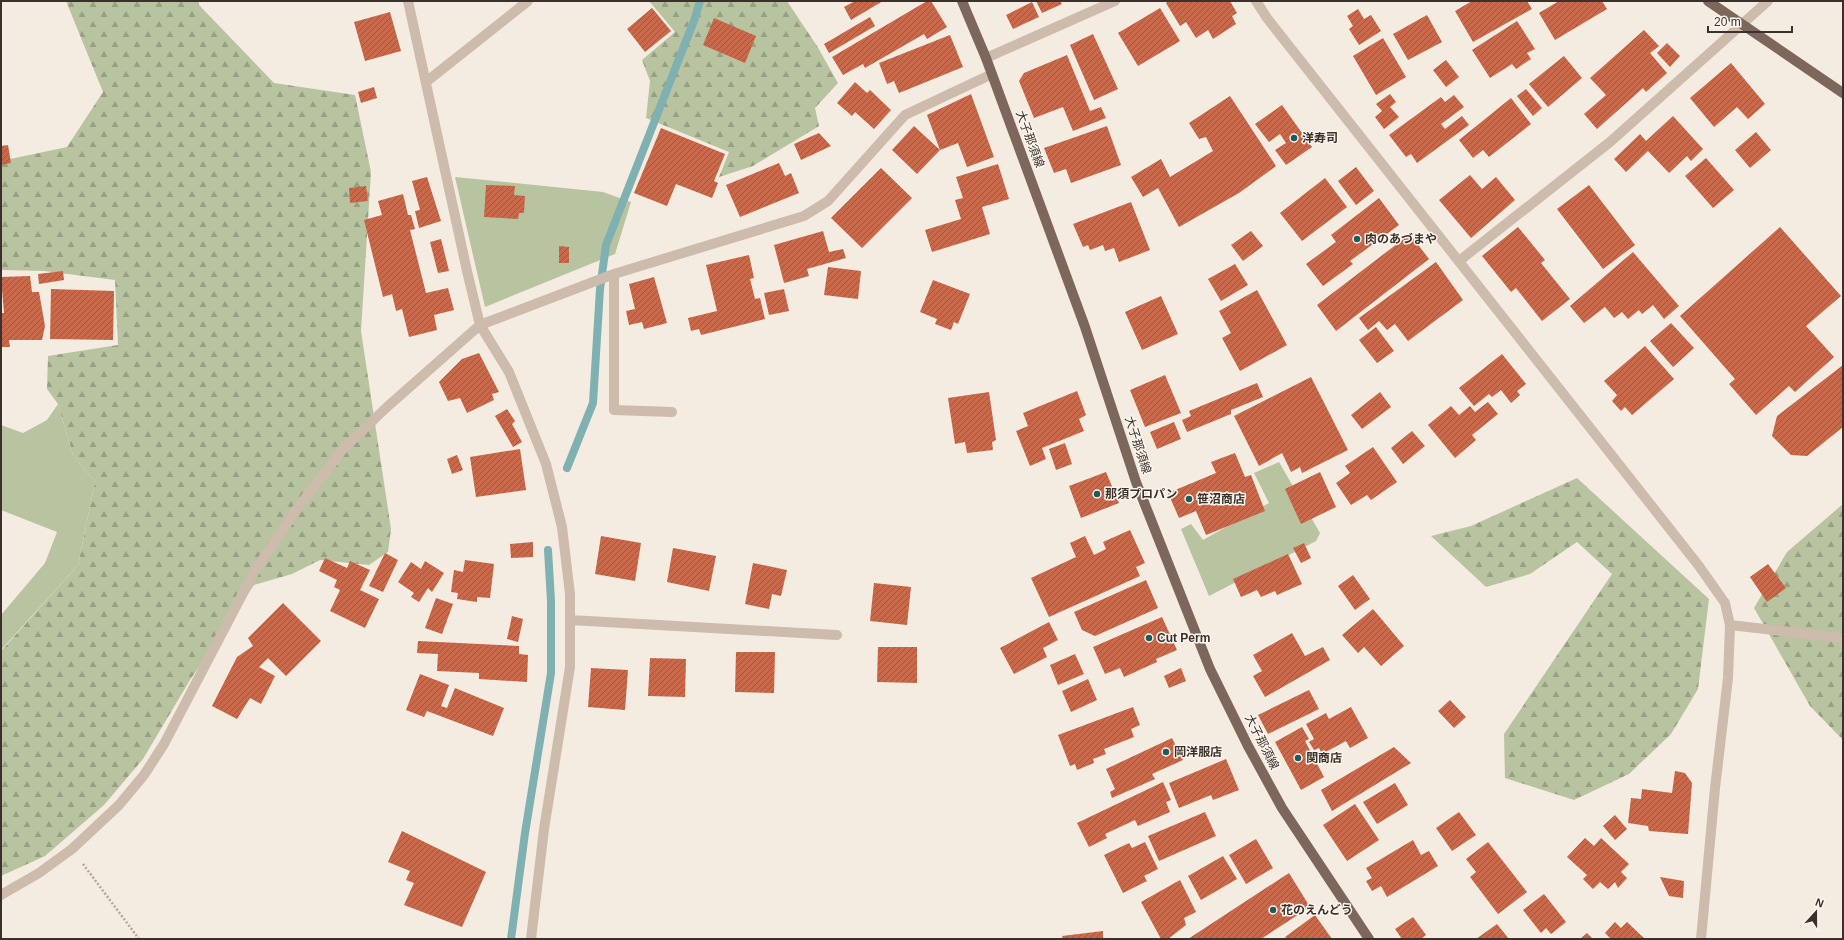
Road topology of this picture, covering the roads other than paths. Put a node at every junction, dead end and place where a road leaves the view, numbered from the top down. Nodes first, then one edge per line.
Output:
1 (408, 1) edge
2 (528, 1) edge
3 (962, 1) edge
4 (1115, 1) edge
5 (1256, 1) edge
6 (1708, 1) edge
7 (1768, 1) edge
8 (1743, 25) junction
9 (986, 58) junction
10 (992, 74) junction
11 (426, 82) junction
12 (1843, 93) edge
13 (1459, 261) junction
14 (614, 274) junction
15 (480, 325) junction
16 (672, 412) dead end
17 (570, 620) junction
18 (1730, 625) junction
19 (837, 635) dead end
20 (1843, 638) edge
21 (1, 895) edge
22 (531, 939) edge
23 (1369, 939) edge
24 (1701, 939) edge

1 - 11 street
2 - 11 street
3 - 9 main road, 大子那須線
4 - 9 street
5 - 13 street
6 - 8 main road
7 - 8 street
8 - 12 main road
8 - 13 street
9 - 10 main road, 大子那須線
10 - 14 street
10 - 23 main road, 大子那須線
11 - 15 street
13 - 18 street
14 - 15 street
14 - 16 street
15 - 17 street
15 - 21 street
17 - 19 street
17 - 22 street
18 - 20 street
18 - 24 street

